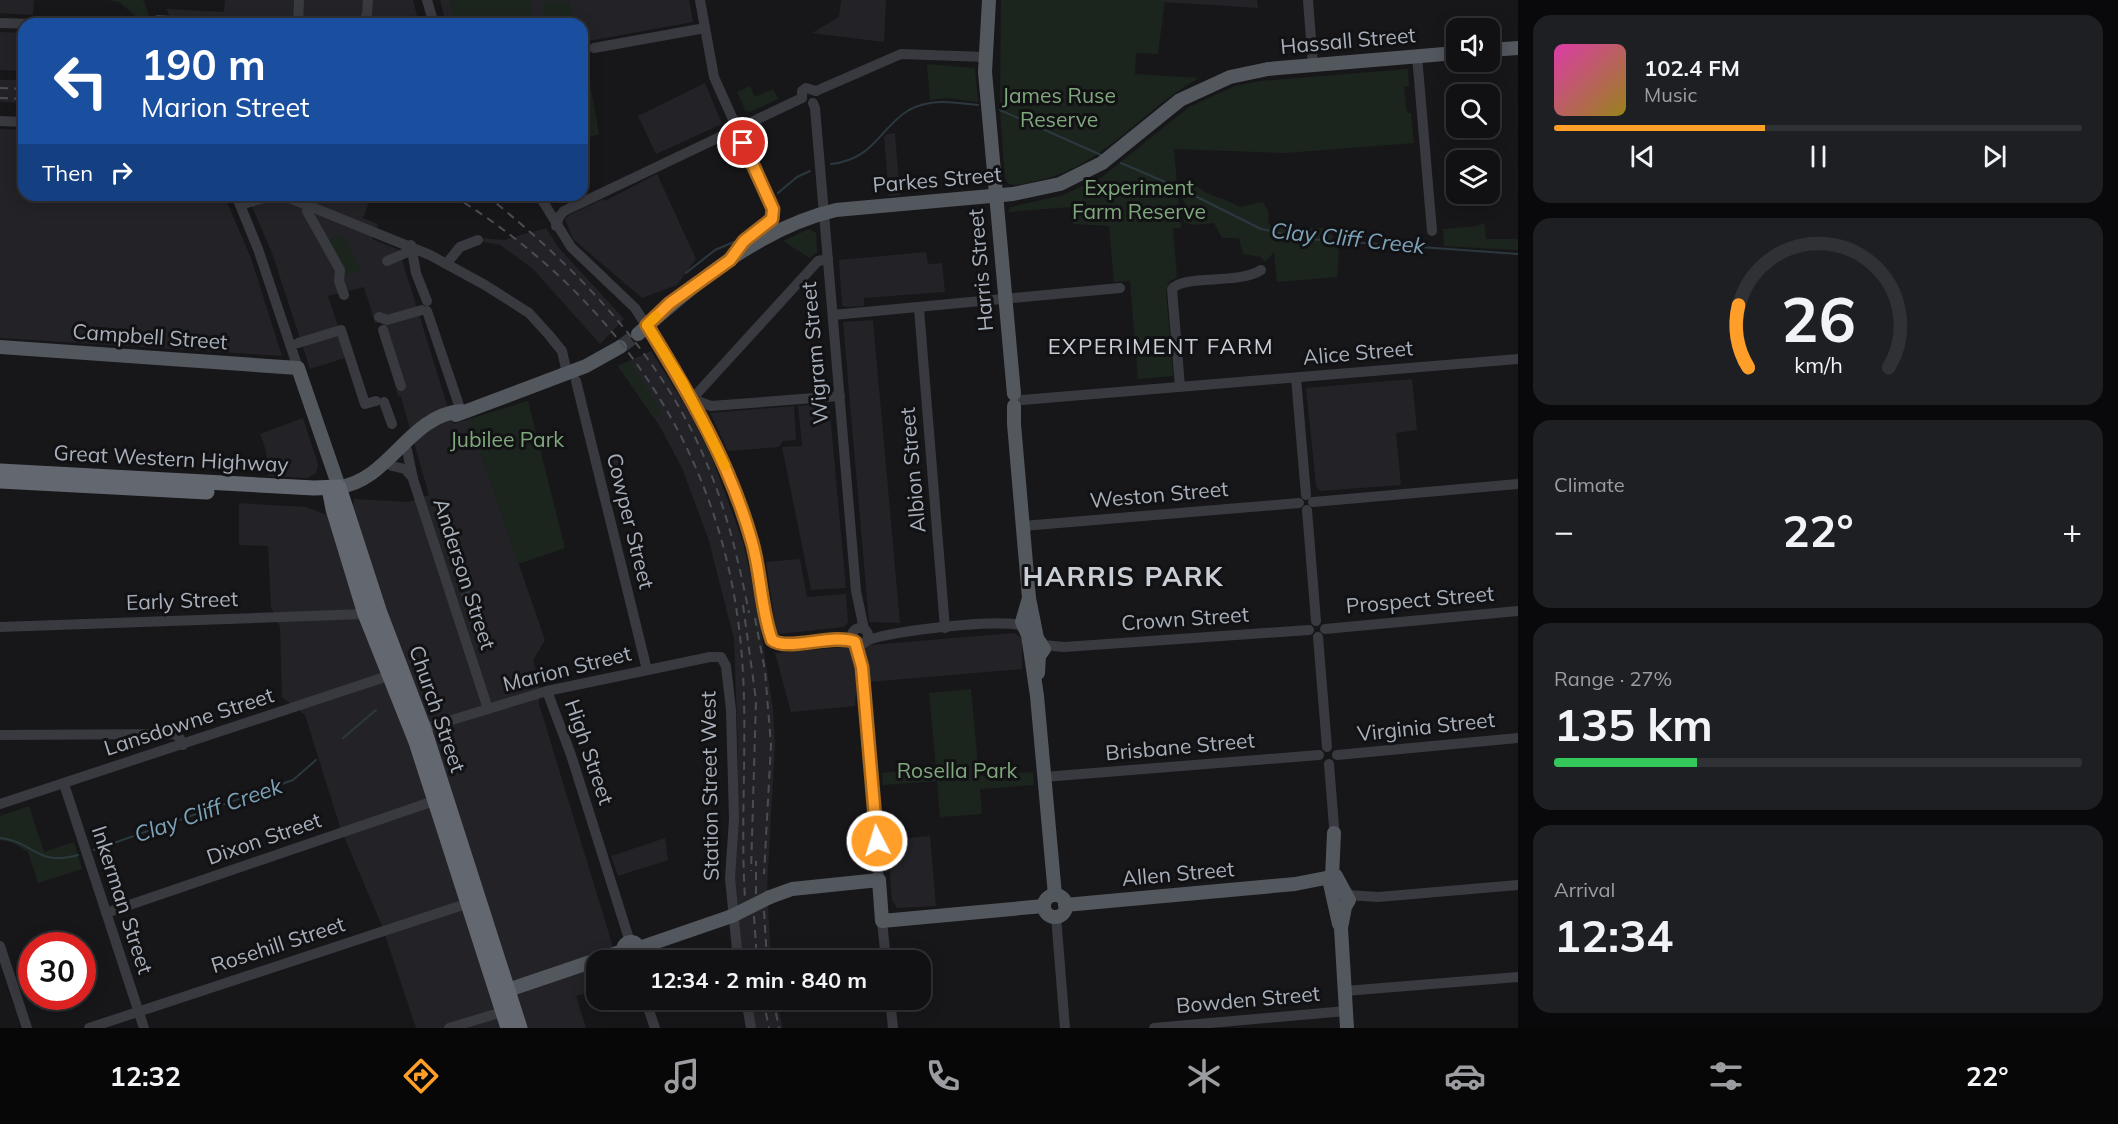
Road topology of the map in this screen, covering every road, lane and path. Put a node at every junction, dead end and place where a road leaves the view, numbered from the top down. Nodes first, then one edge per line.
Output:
1 (299, 0) edge
2 (368, 0) edge
3 (427, 0) edge
4 (700, 0) edge
5 (989, 0) edge
6 (1308, 0) edge
7 (298, 18) edge
8 (366, 18) edge
9 (432, 18) edge
10 (0, 23) edge
11 (18, 24) edge
12 (705, 28) junction
13 (594, 48) dead end
14 (1518, 48) edge
15 (1500, 49) edge
16 (1446, 54) edge
17 (986, 57) junction
18 (1417, 57) junction
19 (1313, 65) junction
20 (1243, 73) joint
21 (816, 91) junction
22 (801, 98) junction
23 (813, 103) junction
24 (0, 121) edge
25 (18, 122) edge
26 (737, 128) junction
27 (996, 196) junction
28 (588, 200) edge
29 (238, 201) edge
30 (301, 201) edge
31 (305, 201) edge
32 (542, 201) edge
33 (585, 201) edge
34 (310, 204) junction
35 (824, 213) junction
36 (556, 226) junction
37 (1432, 231) dead end
38 (478, 240) dead end
39 (409, 251) junction
40 (828, 259) junction
41 (730, 260) junction
42 (387, 261) dead end
43 (447, 263) junction
44 (340, 270) junction
45 (1261, 270) dead end
46 (346, 282) dead end
47 (1120, 288) dead end
48 (344, 295) dead end
49 (1005, 298) junction
50 (919, 309) junction
51 (833, 315) junction
52 (383, 330) dead end
53 (642, 330) junction
54 (298, 343) dead end
55 (0, 347) edge
56 (620, 347) tunnel mouth
57 (1518, 359) edge
58 (298, 368) junction
59 (571, 377) junction
60 (1296, 378) junction
61 (401, 386) dead end
62 (1180, 387) junction
63 (840, 396) junction
64 (692, 399) junction
65 (1017, 400) junction
66 (461, 411) junction
67 (392, 424) dead end
68 (407, 450) junction
69 (392, 466) junction
70 (0, 471) edge
71 (413, 478) junction
72 (0, 481) edge
73 (1518, 484) edge
74 (332, 493) junction
75 (1306, 502) junction
76 (1023, 526) junction
77 (1518, 611) edge
78 (365, 614) junction
79 (1026, 620) junction
80 (1312, 625) junction
81 (0, 627) edge
82 (945, 628) junction
83 (1322, 633) junction
84 (860, 636) junction
85 (1038, 652) junction
86 (721, 657) joint
87 (647, 670) junction
88 (396, 674) junction
89 (547, 691) junction
90 (488, 709) junction
91 (418, 730) junction
92 (0, 735) edge
93 (1518, 738) edge
94 (183, 745) junction
95 (1323, 751) junction
96 (1337, 755) junction
97 (1329, 764) junction
98 (1044, 777) junction
99 (64, 784) junction
100 (434, 801) junction
101 (0, 804) edge
102 (1334, 833) joint
103 (879, 880) junction
104 (1333, 881) junction
105 (1518, 885) edge
106 (1060, 900) junction
107 (473, 901) junction
108 (1343, 903) junction
109 (1044, 906) junction
110 (106, 913) junction
111 (732, 916) junction
112 (1056, 916) junction
113 (882, 921) junction
114 (0, 946) edge
115 (631, 950) edge
116 (638, 950) edge
117 (737, 950) edge
118 (885, 950) edge
119 (586, 973) edge
120 (1518, 977) edge
121 (1345, 991) junction
122 (507, 1009) edge
123 (649, 1010) edge
124 (748, 1010) edge
125 (891, 1010) edge
126 (1346, 1011) junction
127 (139, 1012) junction
128 (27, 1028) edge
129 (89, 1028) edge
130 (144, 1028) edge
131 (449, 1028) edge
132 (508, 1028) edge
133 (655, 1028) edge
134 (751, 1028) edge
135 (893, 1028) edge
136 (1065, 1028) edge
137 (1154, 1028) edge
138 (1347, 1028) edge

1 - 7 street
2 - 8 street
3 - 9 street
4 - 12 street
5 - 17 main road, Harris Street
6 - 19 street
10 - 11 street
12 - 13 street
12 - 26 street
14 - 15 main road
16 - 18 main road, Hassall Street
17 - 21 street
17 - 27 main road, Harris Street
18 - 19 main road, Hassall Street
18 - 37 street
19 - 20 main road, Hassall Street
20 - 27 main road, Parkes Street
21 - 22 street
21 - 23 street
22 - 23 street
22 - 26 street
23 - 35 street, Wigram Street
24 - 25 street
26 - 28 street
26 - 41 street
27 - 35 main road, Parkes Street
27 - 49 main road, Harris Street
29 - 58 street, Church Street
30 - 34 street
31 - 34 street
32 - 36 street
33 - 36 street
34 - 39 street, Cowper Street
34 - 44 street
35 - 40 street, Wigram Street
35 - 41 main road, Parkes Street
36 - 53 street
38 - 43 street
39 - 42 street
39 - 43 street, Cowper Street
39 - 66 street
40 - 51 street, Wigram Street
40 - 64 street
41 - 53 main road, Parkes Street
43 - 59 street, Cowper Street
44 - 46 street
44 - 48 street
45 - 62 street
47 - 49 street
49 - 50 street
49 - 65 main road, Harris Street
50 - 51 street
50 - 82 street, Albion Street
51 - 63 street, Wigram Street
52 - 61 street
53 - 64 street
54 - 67 street
55 - 58 main road, Campbell Street
56 - 59 main road
57 - 60 street, Alice Street
58 - 74 main road, Church Street
59 - 66 main road
59 - 87 street, Cowper Street
60 - 62 street, Alice Street
60 - 75 street
62 - 65 street, Alice Street
63 - 64 street
63 - 84 street, Wigram Street
64 - 84 street
65 - 76 main road, Harris Street
66 - 68 main road
66 - 74 main road
68 - 69 main road
68 - 71 street, Anderson Street
69 - 71 street
69 - 74 main road
70 - 74 highway, Great Western Highway
71 - 90 street, Anderson Street
72 - 74 highway, Great Western Highway
73 - 75 street, Weston Street
74 - 78 highway, Church Street
74 - 88 highway, Church Street
75 - 76 street, Weston Street
75 - 80 street
76 - 79 main road, Harris Street
77 - 83 street, Prospect Street
78 - 81 street, Early Street
78 - 88 highway, Church Street
79 - 82 street
79 - 85 main road
80 - 83 street
80 - 85 street, Crown Street
82 - 84 street
83 - 95 street
84 - 103 street, Wigram Street
85 - 98 main road
86 - 87 street, Marion Street
86 - 111 street, Station Street West
87 - 89 street, Marion Street
88 - 91 highway, Church Street
88 - 94 street, Lansdowne Street
89 - 90 street, Marion Street
89 - 115 street, High Street
90 - 91 street, Marion Street
91 - 100 highway, Church Street
91 - 107 highway, Church Street
92 - 94 street
93 - 96 street, Virginia Street
94 - 99 street, Lansdowne Street
95 - 96 street
95 - 97 street
95 - 98 street, Brisbane Street
96 - 97 street
97 - 102 street
98 - 106 main road
99 - 101 street, Lansdowne Street
99 - 110 street, Inkerman Street
100 - 107 highway, Church Street
100 - 110 street, Dixon Street
102 - 104 main road
103 - 111 main road, bridge
103 - 113 main road, Wigram Street
104 - 106 main road, Allen Street
104 - 108 main road
105 - 108 street
106 - 109 main road
106 - 112 main road
107 - 122 highway, Church Street
107 - 127 street, Rosehill Street
108 - 121 main road
109 - 112 main road
109 - 113 main road
110 - 127 street, Inkerman Street
111 - 116 main road
111 - 117 street, Station Street West
112 - 136 street
113 - 118 street, Wigram Street
114 - 128 street
119 - 122 main road
120 - 121 street
121 - 126 main road
122 - 131 street
122 - 132 highway, Church Street
123 - 133 street
124 - 134 street
125 - 135 street
126 - 137 street, Bowden Street
126 - 138 main road
127 - 129 street, Rosehill Street
127 - 130 street, Inkerman Street

